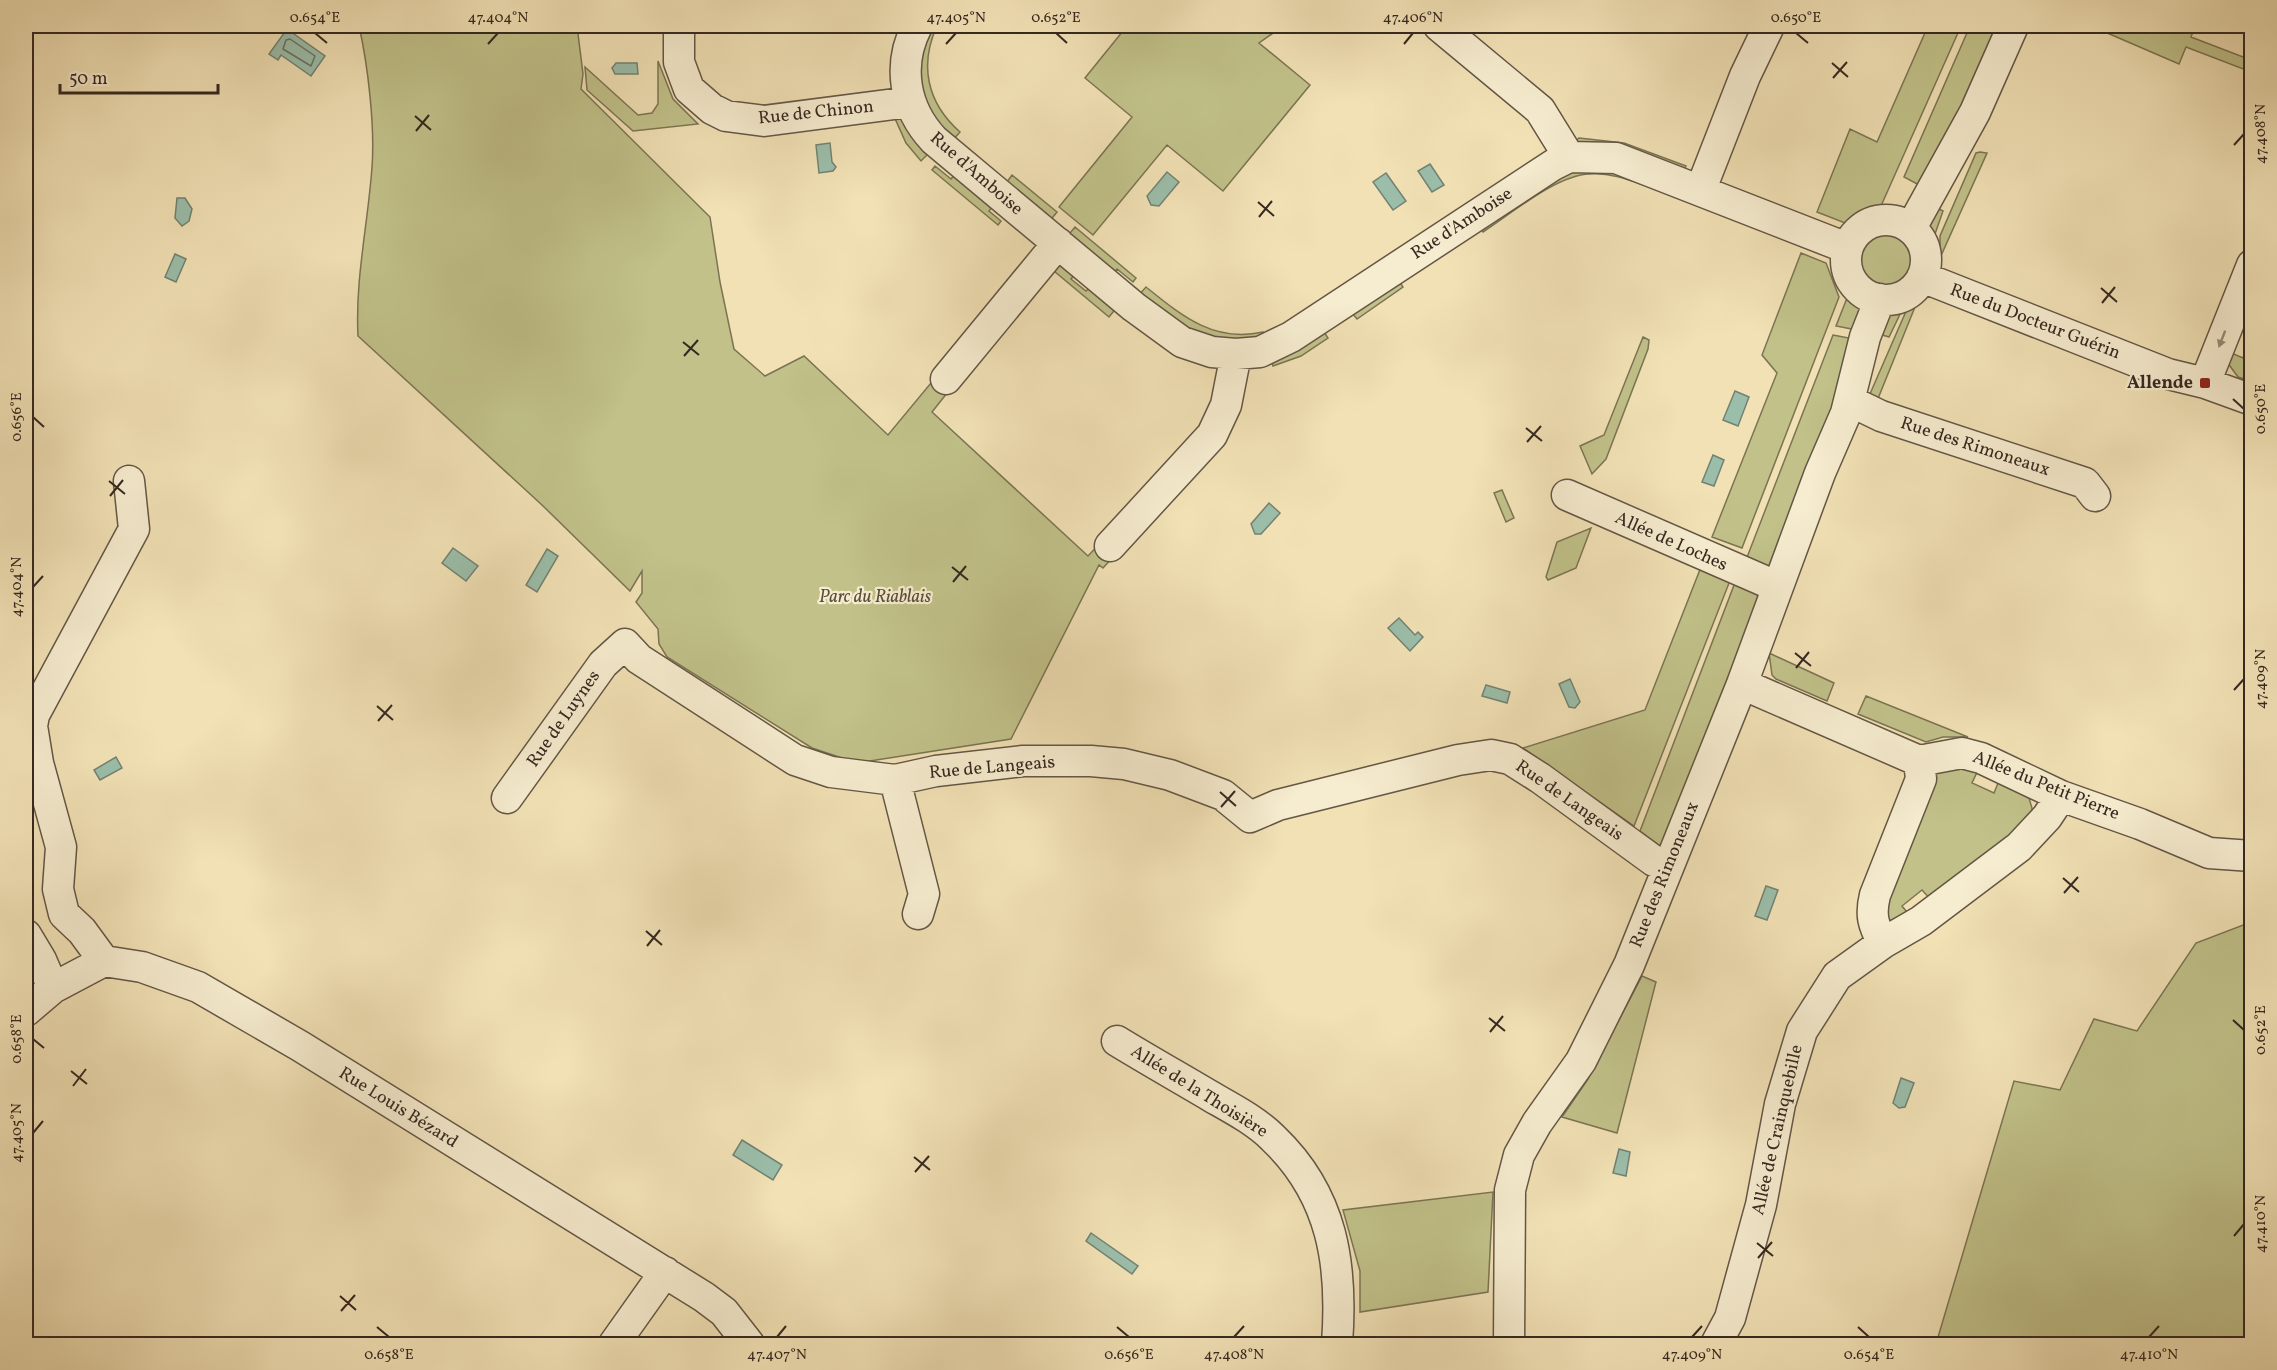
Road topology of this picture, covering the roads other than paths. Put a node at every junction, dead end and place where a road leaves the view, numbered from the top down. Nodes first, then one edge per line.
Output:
1 (679, 26) edge
2 (917, 26) edge
3 (1439, 26) edge
4 (1769, 26) edge
5 (2013, 26) edge
6 (909, 102) junction
7 (1569, 157) junction
8 (1701, 189) junction
9 (1911, 228) junction
10 (1058, 243) junction
11 (1847, 248) junction
12 (2252, 265) edge
13 (1922, 277) junction
14 (1880, 300) junction
15 (1236, 354) junction
16 (946, 379) dead end
17 (2205, 383) junction
18 (2252, 400) edge
19 (1850, 402) junction
20 (129, 481) dead end
21 (1567, 495) dead end
22 (2095, 496) dead end
23 (1110, 546) dead end
24 (1776, 586) junction
25 (625, 644) joint
26 (1742, 684) junction
27 (1919, 761) junction
28 (895, 780) junction
29 (2061, 796) junction
30 (507, 798) dead end
31 (2252, 856) edge
32 (1667, 867) junction
33 (918, 914) dead end
34 (26, 935) edge
35 (1883, 943) junction
36 (104, 961) junction
37 (53, 987) junction
38 (26, 1011) edge
39 (1117, 1041) dead end
40 (664, 1272) junction
41 (614, 1344) edge
42 (749, 1344) edge
43 (1337, 1344) edge
44 (1509, 1344) edge
45 (1716, 1344) edge

1 - 6 street, Rue de Chinon
2 - 6 street, Rue d'Amboise
3 - 7 street
4 - 8 street
5 - 9 street
6 - 10 street, Rue d'Amboise
7 - 8 street
7 - 15 street, Rue d'Amboise
8 - 11 street
9 - 11 street
9 - 13 street
10 - 15 street, Rue d'Amboise
10 - 16 street
11 - 14 street
12 -> 17 street
13 - 14 street
13 - 17 street, Rue du Docteur Guérin
14 - 19 street, Rue des Rimoneaux
15 - 23 street
17 - 18 street, Rue du Docteur Guérin
19 - 22 street, Rue des Rimoneaux
19 - 24 street, Rue des Rimoneaux
20 - 36 street
21 - 24 street, Allée de Loches
24 - 26 street, Rue des Rimoneaux
25 - 28 street, Rue de Langeais
25 - 30 street, Rue de Luynes
26 - 27 street
26 - 32 street, Rue des Rimoneaux
27 - 29 street, Allée du Petit Pierre
27 - 35 street
28 - 32 street, Rue de Langeais
28 - 33 street
29 - 31 street, Allée du Petit Pierre
29 - 35 street, Allée de Crainquebille
32 - 44 street, Rue des Rimoneaux
34 - 37 street
35 - 45 street, Allée de Crainquebille
36 - 37 street
36 - 40 street, Rue Louis Bézard
37 - 38 street
39 - 43 street, Allée de la Thoisière
40 - 41 street
40 - 42 street, Rue Louis Bézard

